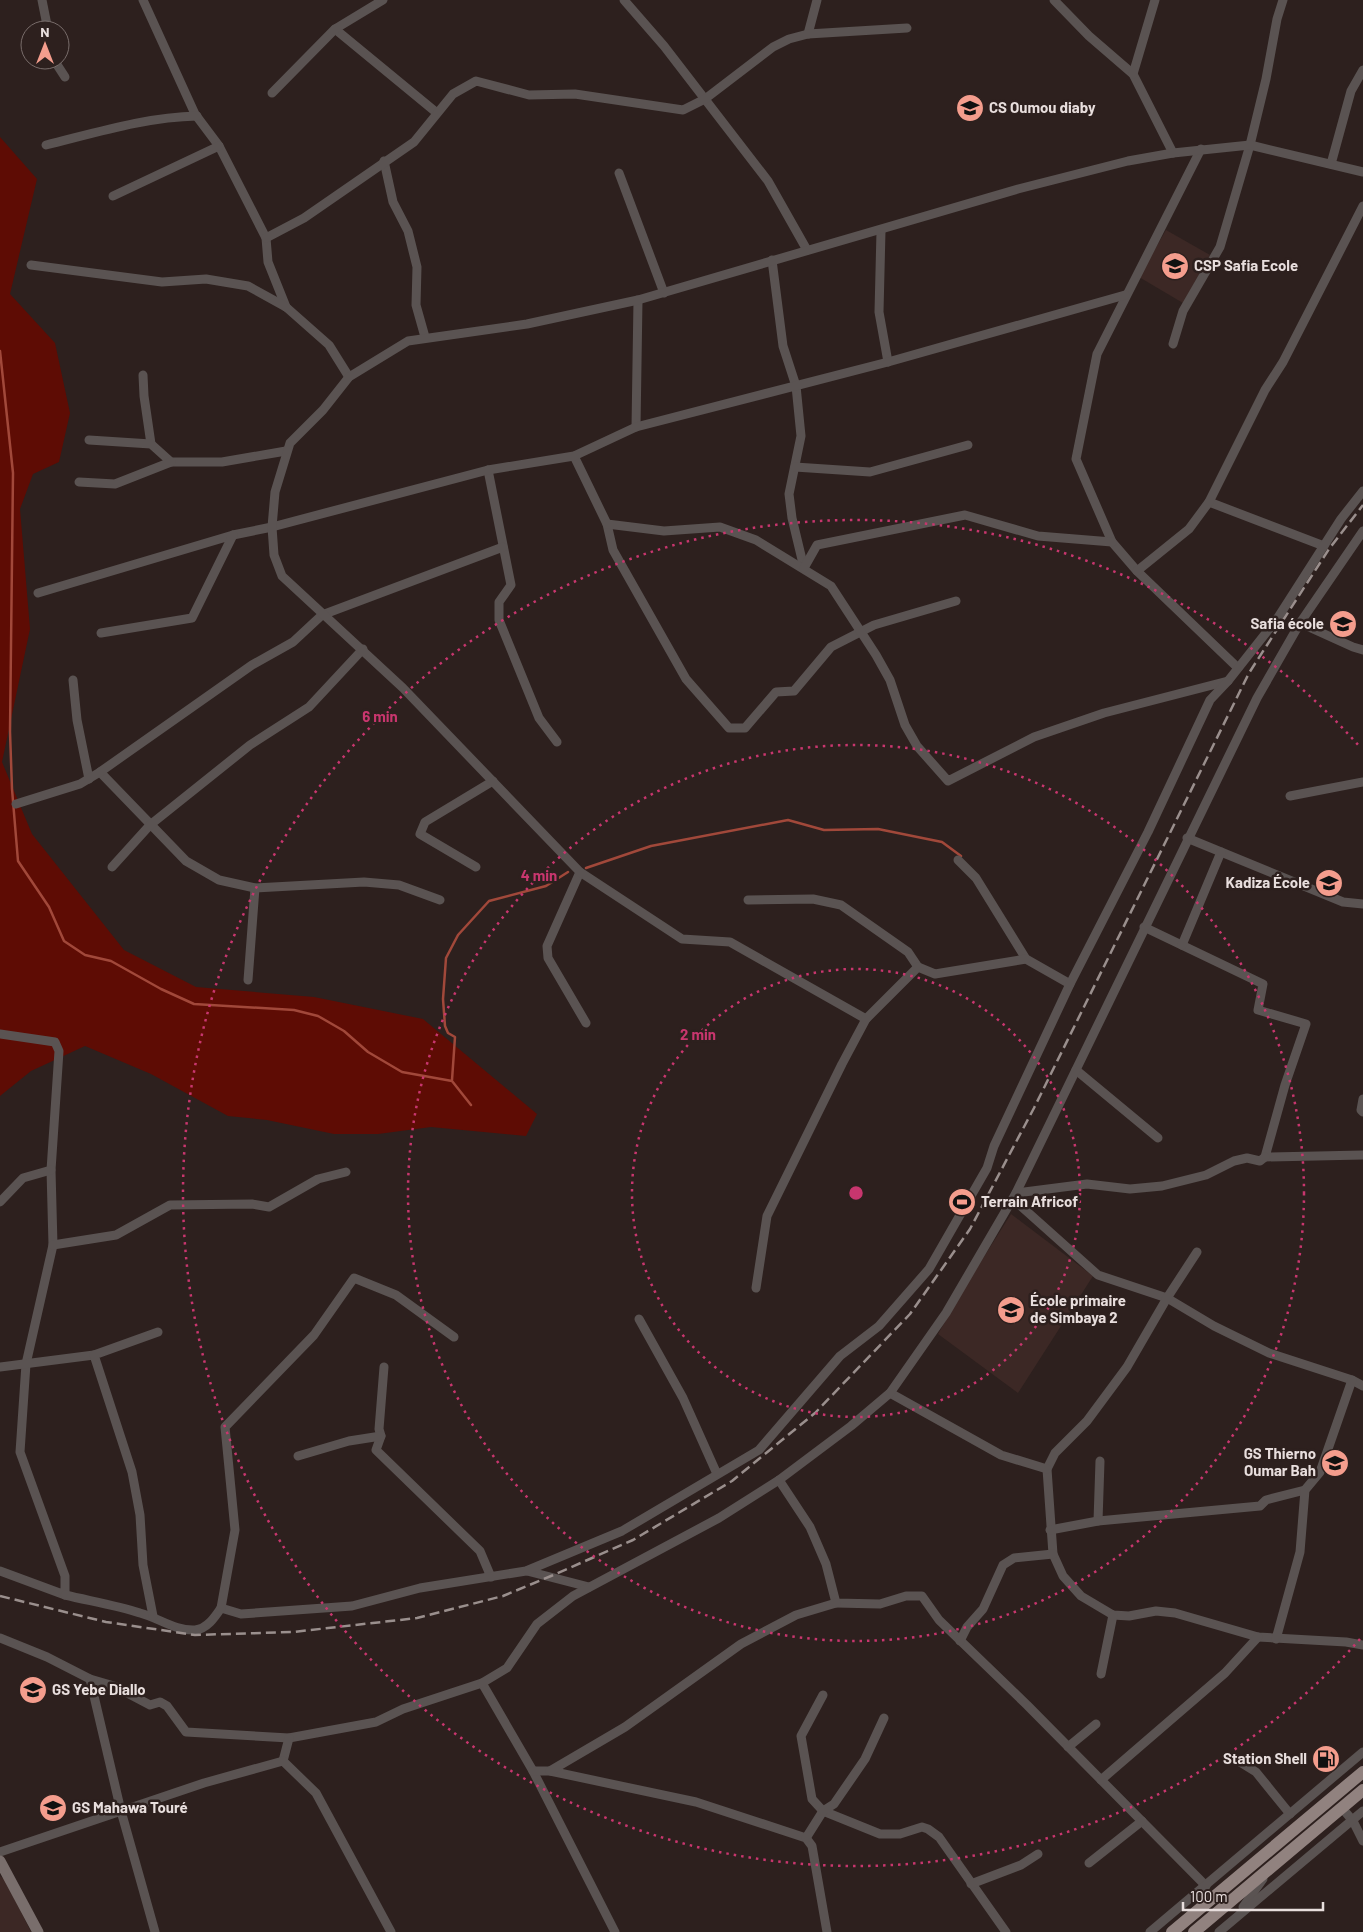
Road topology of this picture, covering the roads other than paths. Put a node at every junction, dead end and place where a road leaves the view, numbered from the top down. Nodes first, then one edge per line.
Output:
1 (42, 0) edge
2 (143, 0) edge
3 (383, 0) edge
4 (624, 0) edge
5 (817, 0) edge
6 (1054, 0) edge
7 (1155, 0) edge
8 (1284, 0) edge
9 (46, 20) edge
10 (907, 28) dead end
11 (335, 29) junction
12 (808, 34) junction
13 (60, 70) edge
14 (1363, 70) edge
15 (1133, 74) junction
16 (65, 77) dead end
17 (272, 93) dead end
18 (705, 99) junction
19 (437, 113) junction
20 (197, 116) junction
21 (1250, 145) junction
22 (46, 146) dead end
23 (219, 146) junction
24 (1201, 149) junction
25 (1173, 153) junction
26 (384, 161) junction
27 (1331, 164) junction
28 (1363, 172) edge
29 (620, 173) dead end
30 (113, 196) dead end
31 (1363, 206) edge
32 (881, 231) junction
33 (266, 238) junction
34 (807, 250) junction
35 (772, 260) junction
36 (31, 265) dead end
37 (664, 293) junction
38 (1125, 296) junction
39 (638, 300) junction
40 (286, 307) junction
41 (425, 337) junction
42 (1172, 344) dead end
43 (888, 362) junction
44 (143, 375) dead end
45 (349, 377) junction
46 (796, 386) junction
47 (636, 427) junction
48 (89, 440) dead end
49 (152, 444) junction
50 (968, 445) dead end
51 (286, 451) junction
52 (574, 456) junction
53 (170, 462) junction
54 (795, 467) junction
55 (488, 470) junction
56 (79, 482) dead end
57 (1363, 491) edge
58 (1210, 502) junction
59 (607, 524) junction
60 (272, 527) junction
61 (1363, 531) edge
62 (232, 535) junction
63 (1112, 542) junction
64 (1324, 546) junction
65 (503, 547) junction
66 (804, 568) junction
67 (1137, 571) junction
68 (38, 593) dead end
69 (956, 601) dead end
70 (322, 615) junction
71 (1300, 623) junction
72 (864, 632) junction
73 (102, 634) dead end
74 (363, 649) junction
75 (1363, 650) edge
76 (1238, 668) junction
77 (73, 680) dead end
78 (1228, 681) junction
79 (557, 742) dead end
80 (100, 772) junction
81 (88, 779) junction
82 (493, 782) junction
83 (1363, 782) edge
84 (1290, 796) dead end
85 (16, 804) dead end
86 (150, 824) junction
87 (1188, 838) junction
88 (1220, 852) junction
89 (958, 860) dead end
90 (112, 867) dead end
91 (476, 867) dead end
92 (580, 872) junction
93 (255, 888) junction
94 (440, 900) dead end
95 (748, 900) dead end
96 (1363, 904) edge
97 (1144, 927) junction
98 (1182, 945) junction
99 (1026, 959) junction
100 (918, 967) junction
101 (248, 980) dead end
102 (1070, 984) junction
103 (866, 1019) junction
104 (586, 1023) dead end
105 (0, 1034) edge
106 (1076, 1070) junction
107 (1363, 1099) edge
108 (1363, 1112) edge
109 (1158, 1138) dead end
110 (1363, 1155) edge
111 (1265, 1157) junction
112 (50, 1170) junction
113 (346, 1172) dead end
114 (1015, 1196) junction
115 (0, 1202) edge
116 (54, 1244) junction
117 (1197, 1252) dead end
118 (756, 1288) dead end
119 (1167, 1298) junction
120 (639, 1319) dead end
121 (158, 1332) dead end
122 (454, 1337) dead end
123 (94, 1355) junction
124 (26, 1364) junction
125 (0, 1367) edge
126 (384, 1367) dead end
127 (1352, 1380) junction
128 (1363, 1386) edge
129 (890, 1393) junction
130 (381, 1436) junction
131 (298, 1456) dead end
132 (1100, 1461) dead end
133 (1047, 1469) junction
134 (718, 1474) junction
135 (779, 1480) junction
136 (1305, 1490) junction
137 (1098, 1521) junction
138 (1050, 1530) junction
139 (1053, 1554) junction
140 (0, 1571) edge
141 (526, 1571) junction
142 (491, 1577) junction
143 (589, 1587) junction
144 (64, 1595) junction
145 (836, 1603) junction
146 (221, 1608) junction
147 (1114, 1615) junction
148 (154, 1616) junction
149 (1258, 1637) junction
150 (0, 1638) edge
151 (1276, 1639) junction
152 (960, 1641) junction
153 (1363, 1645) edge
154 (1101, 1674) dead end
155 (90, 1679) junction
156 (482, 1683) junction
157 (823, 1695) dead end
158 (884, 1718) dead end
159 (1096, 1724) dead end
160 (289, 1738) junction
161 (1068, 1747) junction
162 (1363, 1752) edge
163 (1236, 1759) dead end
164 (283, 1761) junction
165 (533, 1771) junction
166 (550, 1771) junction
167 (1363, 1772) edge
168 (1101, 1780) junction
169 (1363, 1790) edge
170 (1342, 1808) junction
171 (120, 1811) junction
172 (823, 1811) junction
173 (1363, 1812) edge
174 (1290, 1814) junction
175 (1353, 1820) junction
176 (1142, 1821) junction
177 (806, 1838) junction
178 (1363, 1841) edge
179 (0, 1852) edge
180 (1038, 1854) dead end
181 (0, 1861) edge
182 (1090, 1863) dead end
183 (1275, 1864) junction
184 (971, 1884) junction
185 (1206, 1886) junction
186 (1237, 1915) junction
187 (38, 1932) edge
188 (155, 1932) edge
189 (391, 1932) edge
190 (615, 1932) edge
191 (828, 1932) edge
192 (1006, 1932) edge
193 (1150, 1932) edge
194 (1172, 1932) edge
195 (1194, 1932) edge
196 (1219, 1932) edge

1 - 9 street
2 - 20 street
3 - 11 street
4 - 18 street
5 - 12 street
6 - 15 street
7 - 15 street
8 - 21 street
10 - 12 street
11 - 17 street
11 - 19 street
12 - 18 street
13 - 16 street
14 - 27 street
15 - 25 street
18 - 19 street
18 - 34 street
19 - 26 street
20 - 22 street
20 - 23 street
21 - 24 street
21 - 27 street
21 - 42 street
23 - 30 street
23 - 33 street
24 - 25 street
24 - 38 street
25 - 32 street
26 - 33 street
26 - 41 street
27 - 28 street
29 - 37 street
31 - 58 street
32 - 34 street
32 - 43 street
33 - 40 street
34 - 35 street
35 - 37 street
35 - 46 street
36 - 40 street
37 - 39 street
38 - 43 street
38 - 63 street
39 - 41 street
39 - 47 street
40 - 45 street
41 - 45 street
43 - 46 street
44 - 49 street
45 - 51 street
46 - 47 street
46 - 54 street
47 - 52 street
48 - 49 street
49 - 53 street
50 - 54 street
51 - 53 street
51 - 60 street
52 - 55 street
52 - 59 street
53 - 56 street
54 - 66 street
55 - 60 street
55 - 65 street
57 - 64 street
58 - 64 street
58 - 67 street
59 - 66 street
59 - 72 street
60 - 62 street
60 - 70 street
61 - 71 street
62 - 68 street
62 - 73 street
63 - 66 street
63 - 67 street
64 - 76 street
65 - 70 street
65 - 79 street
66 - 72 street
67 - 76 street
69 - 72 street
70 - 74 street
70 - 80 street
71 - 75 street
71 - 87 street
72 - 78 street
74 - 82 street
74 - 86 street
76 - 78 street
77 - 81 street
78 - 102 street
80 - 81 street
80 - 86 street
81 - 85 street
82 - 91 street
82 - 92 street
83 - 84 street
86 - 90 street
86 - 93 street
87 - 88 street
87 - 97 street
88 - 96 street
88 - 98 street
89 - 99 street
92 - 103 street
92 - 104 street
93 - 94 street
93 - 101 street
95 - 100 street
97 - 98 street
97 - 106 street
98 - 111 street
99 - 100 street
99 - 102 street
100 - 103 street
102 - 134 street
103 - 118 street
105 - 112 street
106 - 109 street
106 - 114 street
107 - 108 street
110 - 111 street
111 - 114 street
112 - 115 street
112 - 116 street
113 - 116 street
114 - 119 street
114 - 129 street
116 - 124 street
117 - 119 street
119 - 127 street
119 - 133 street
120 - 134 street
121 - 123 street
122 - 146 street
123 - 124 street
123 - 148 street
124 - 125 street
124 - 144 street
126 - 130 street
127 - 128 street
127 - 136 street
129 - 133 street
129 - 135 street
130 - 131 street
130 - 142 street
132 - 137 street
133 - 138 street
134 - 141 street
135 - 143 street
135 - 145 street
136 - 137 street
136 - 151 street
137 - 138 street
138 - 139 street
139 - 147 street
139 - 152 street
140 - 144 street
141 - 142 street
141 - 143 street
142 - 146 street
143 - 156 street
144 - 148 street
145 - 152 street
145 - 166 street
146 - 148 street
147 - 149 street
147 - 154 street
149 - 151 street
149 - 168 street
150 - 155 street
151 - 153 street
152 - 161 street
155 - 160 street
155 - 171 street
156 - 160 street
156 - 165 street
157 - 172 street
158 - 172 street
159 - 161 street
160 - 164 street
161 - 168 street
162 - 174 street
163 - 174 street
164 - 171 street
164 - 189 street
165 - 166 street
165 - 190 street
166 - 177 street
167 - 194 main road
168 - 176 street
169 - 170 main road
170 - 175 street
170 - 183 main road
171 - 179 street
171 - 188 street
172 - 177 street
172 - 184 street
173 - 175 street
174 - 185 street
175 - 178 street
175 - 186 street
176 - 182 street
176 - 185 street
177 - 191 street
180 - 184 street
181 - 187 street
183 - 186 street
183 - 195 main road
184 - 192 street
185 - 193 street
186 - 196 street

